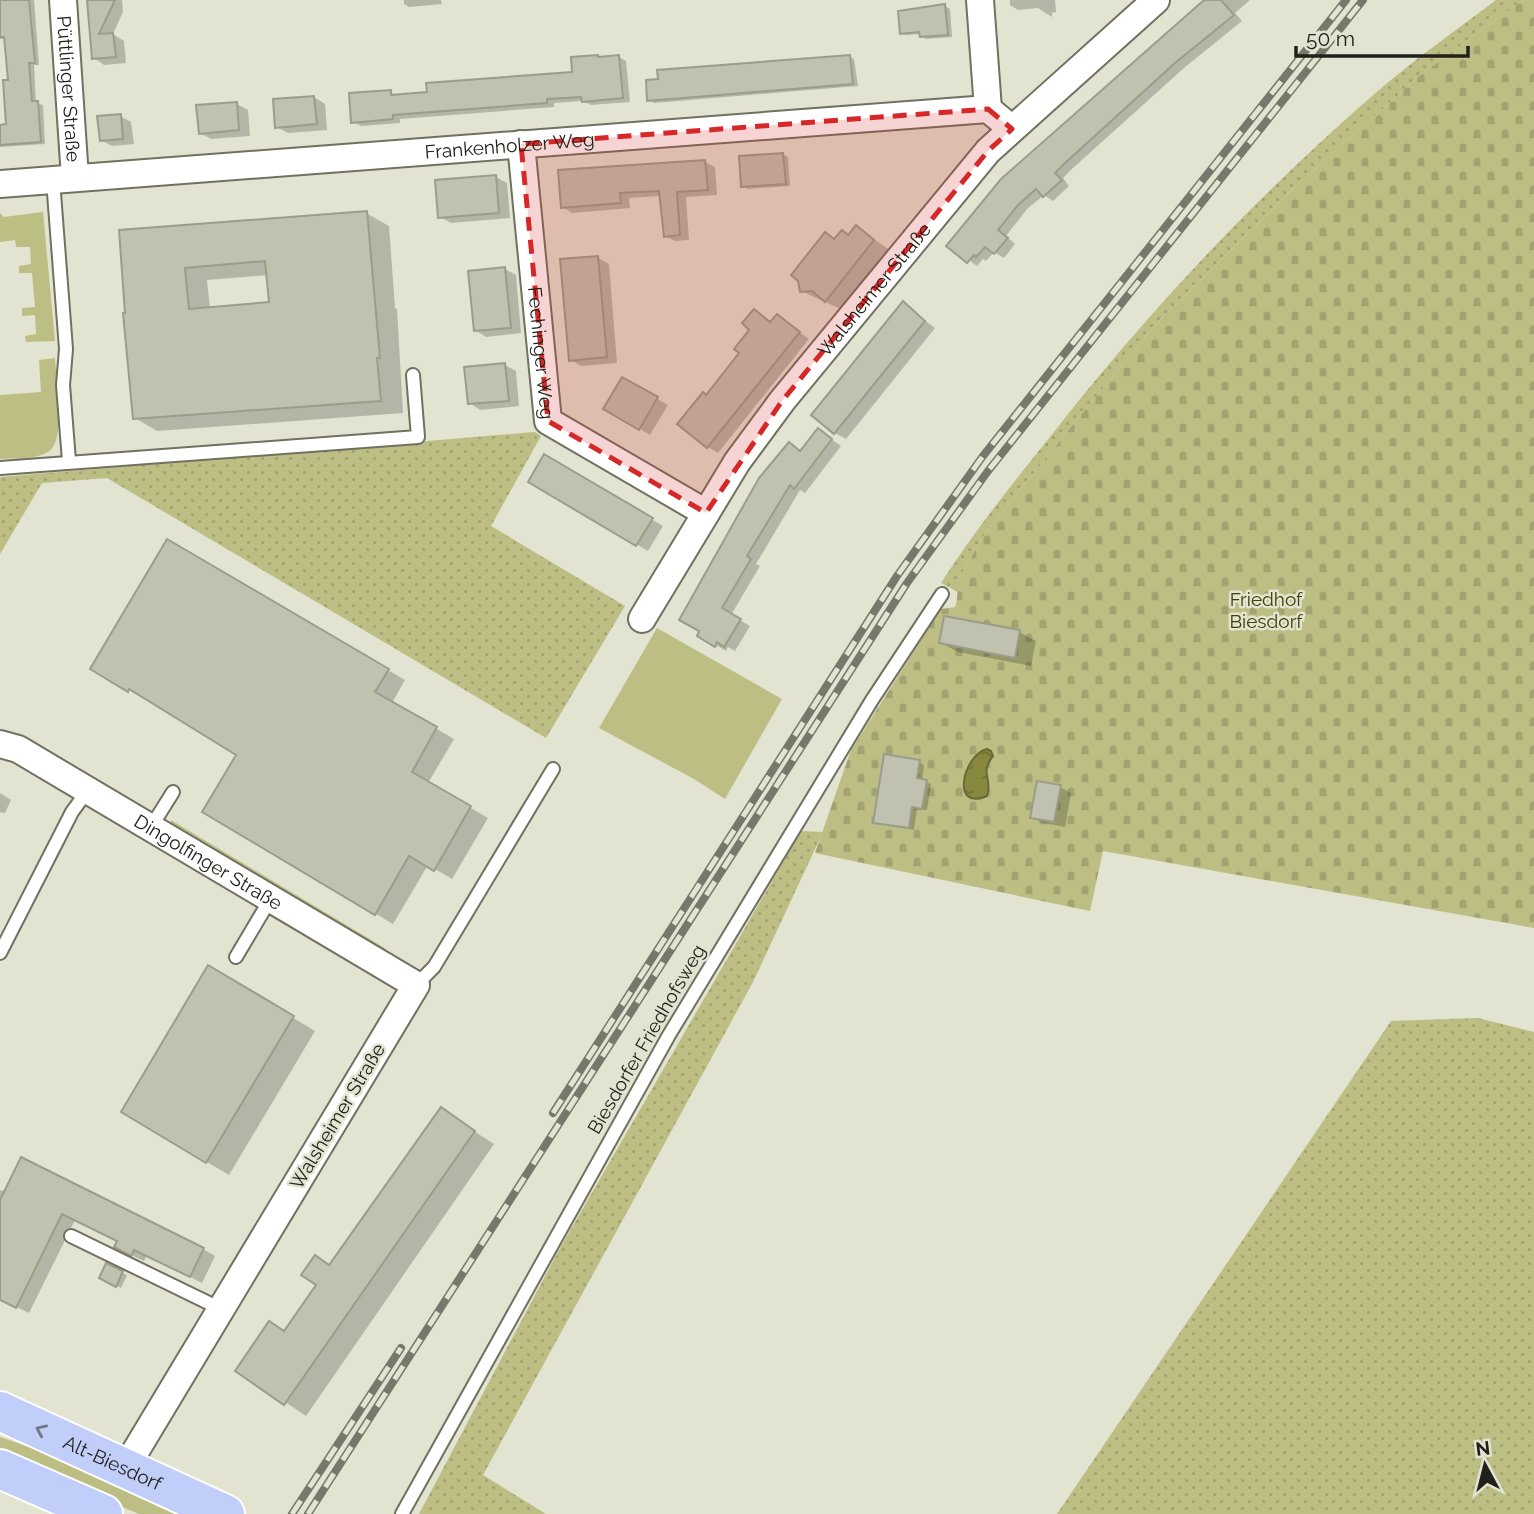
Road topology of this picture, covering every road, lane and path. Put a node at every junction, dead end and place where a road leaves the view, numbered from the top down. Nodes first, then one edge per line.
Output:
1 (62, 0) edge
2 (980, 0) edge
3 (1156, 0) edge
4 (988, 108) junction
5 (1012, 129) junction
6 (521, 144) junction
7 (64, 179) junction
8 (0, 184) edge
9 (413, 375) dead end
10 (69, 461) junction
11 (0, 468) edge
12 (706, 513) junction
13 (942, 594) dead end
14 (642, 619) dead end
15 (0, 744) edge
16 (554, 768) dead end
17 (88, 789) junction
18 (173, 792) dead end
19 (151, 827) junction
20 (271, 898) junction
21 (0, 953) edge
22 (236, 957) dead end
23 (416, 985) junction
24 (71, 1236) dead end
25 (221, 1309) junction
26 (0, 1411) edge
27 (126, 1467) junction
28 (0, 1469) edge
29 (103, 1514) edge
30 (225, 1514) edge
31 (402, 1514) edge

1 - 7 street, Püttlinger Straße
2 - 4 street
3 - 5 street, Walsheimer Straße
4 - 5 street
4 - 6 street, Frankenholzer Weg
5 - 12 street, Walsheimer Straße
6 - 7 street, Frankenholzer Weg
6 - 12 street, Fechinger Weg
7 - 8 street, Frankenholzer Weg
7 - 10 lane
9 - 10 lane
10 - 11 lane
12 - 14 street, Walsheimer Straße
13 - 31 lane, Biesdorfer Friedhofsweg
15 - 17 street, Dingolfinger Straße
16 - 23 lane, Walsheimer Straße
17 - 19 street, Dingolfinger Straße
17 - 21 lane
18 - 19 lane
19 - 20 street, Dingolfinger Straße
20 - 22 lane
20 - 23 street, Dingolfinger Straße
23 - 25 street, Walsheimer Straße
24 - 25 lane
25 - 27 street, Walsheimer Straße
27 -> 26 main road, Alt-Biesdorf
27 - 30 main road, Alt-Biesdorf
28 - 29 main road

